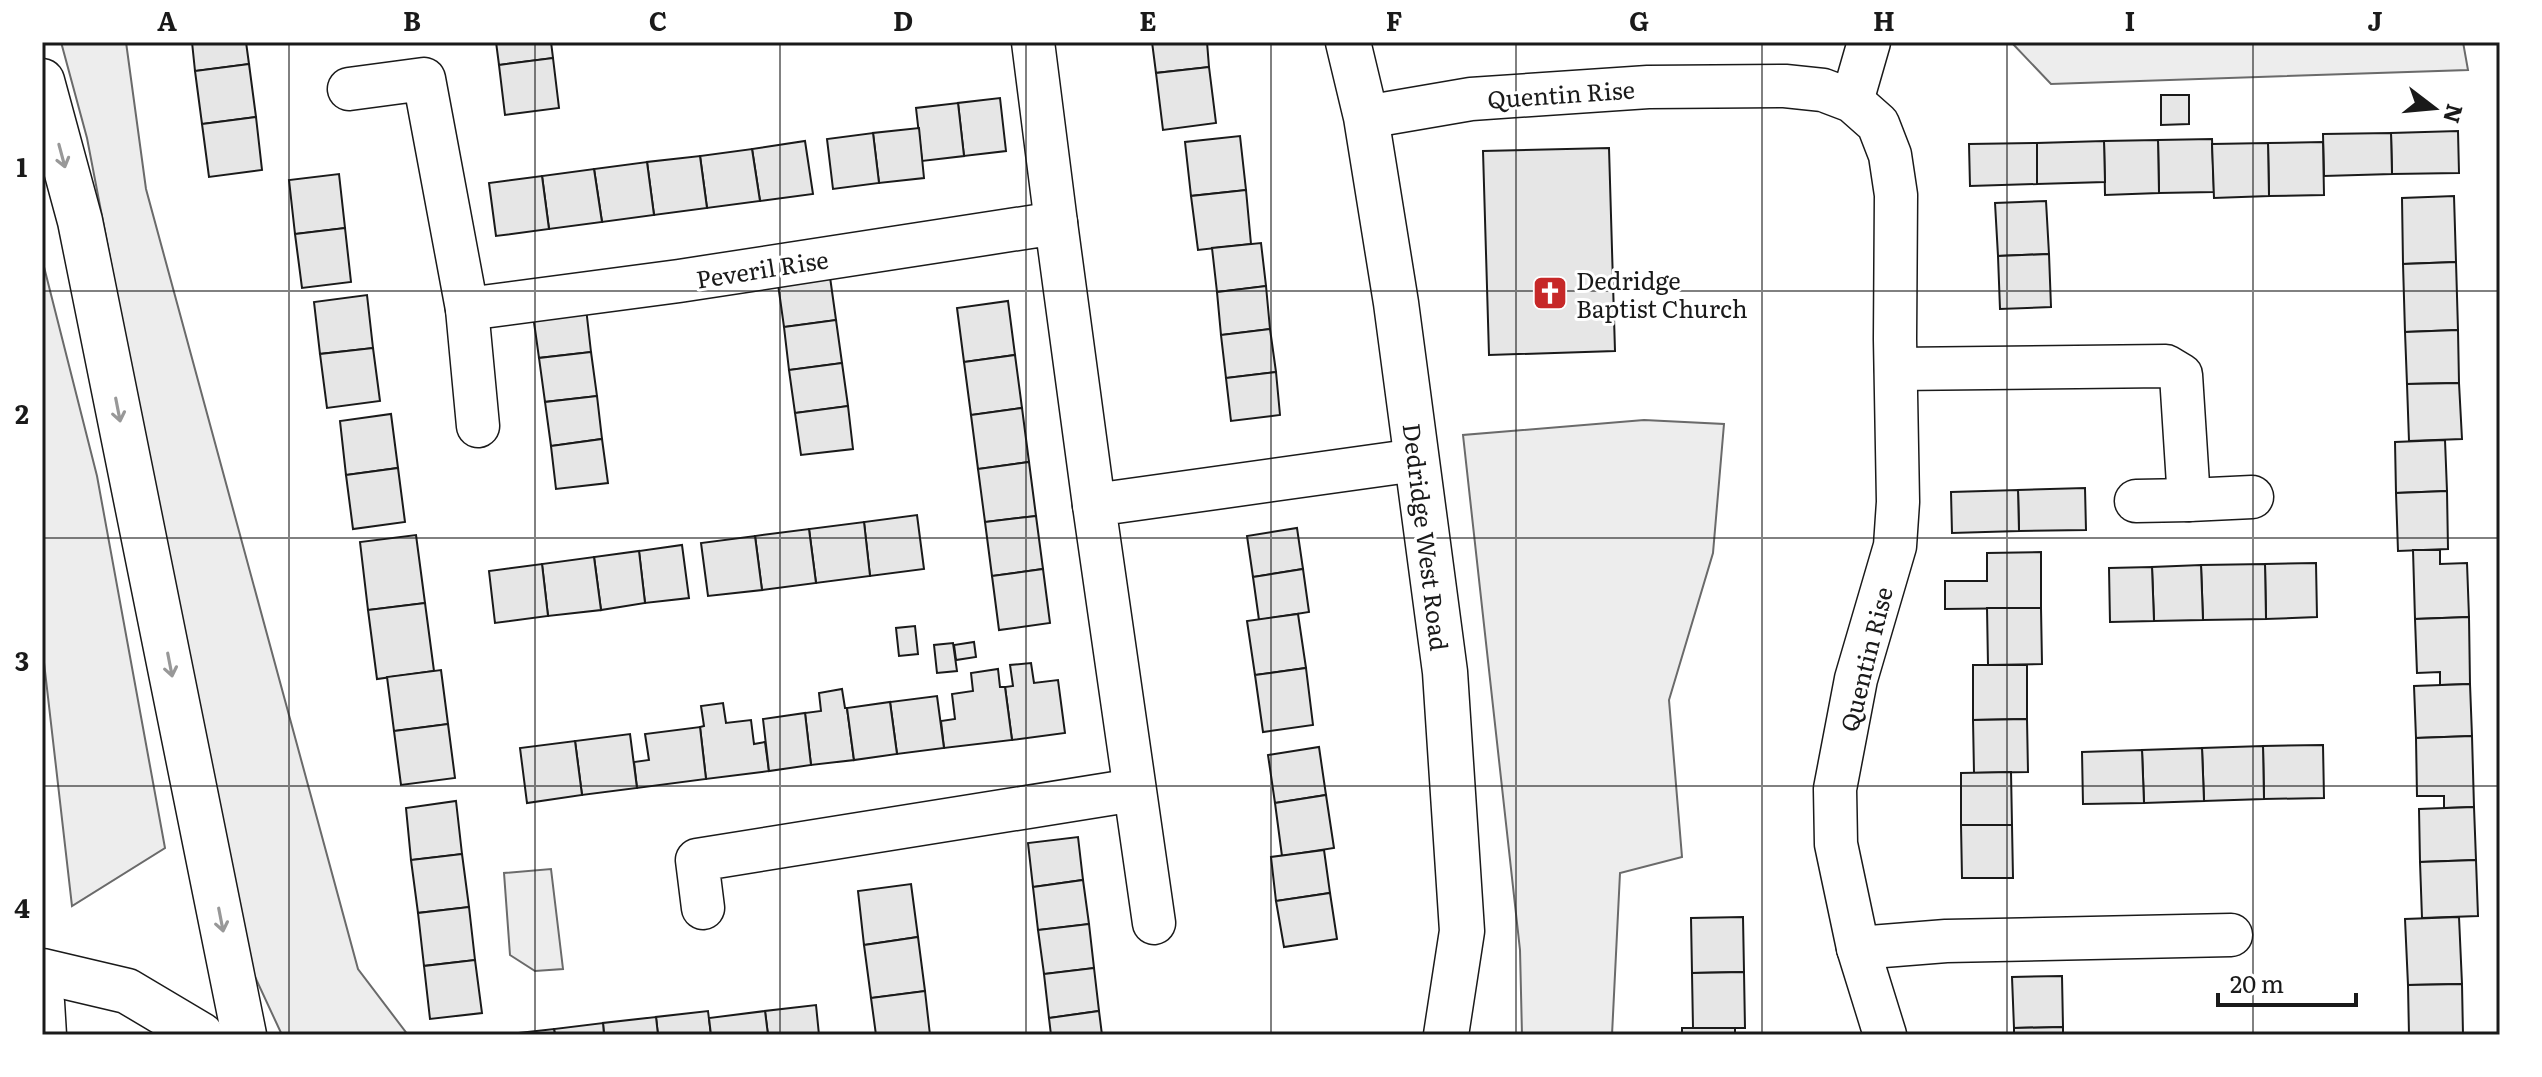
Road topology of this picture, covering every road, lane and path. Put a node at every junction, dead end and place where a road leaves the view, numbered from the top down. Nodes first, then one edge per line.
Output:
1 (1033, 42) edge
2 (1348, 42) edge
3 (1869, 42) edge
4 (42, 81) edge
5 (349, 89) dead end
6 (1852, 101) junction
7 (1366, 117) junction
8 (1056, 223) junction
9 (467, 309) junction
10 (1896, 369) junction
11 (478, 426) dead end
12 (1416, 460) junction
13 (2252, 497) dead end
14 (2189, 500) junction
15 (2136, 501) dead end
16 (1094, 505) junction
17 (1134, 790) junction
18 (703, 908) dead end
19 (1154, 923) dead end
20 (2231, 935) dead end
21 (1858, 948) junction
22 (42, 971) edge
23 (42, 1002) edge
24 (44, 1035) edge
25 (201, 1035) edge
26 (244, 1035) edge
27 (1446, 1035) edge
28 (1885, 1035) edge

1 - 8 street
2 - 7 street, Dedridge West Road
3 - 6 street
4 -> 26 street
5 - 9 street
6 - 7 street, Quentin Rise
6 - 10 street, Quentin Rise
7 - 12 street, Dedridge West Road
8 - 9 street, Peveril Rise
8 - 16 street
9 - 11 street
10 - 14 street
10 - 21 street, Quentin Rise
12 - 16 street
12 - 27 street, Dedridge West Road
13 - 14 street
14 - 15 street
16 - 17 street
17 - 18 street
17 - 19 street
20 - 21 street
21 - 28 street, Quentin Rise
22 - 25 street
23 - 24 street

